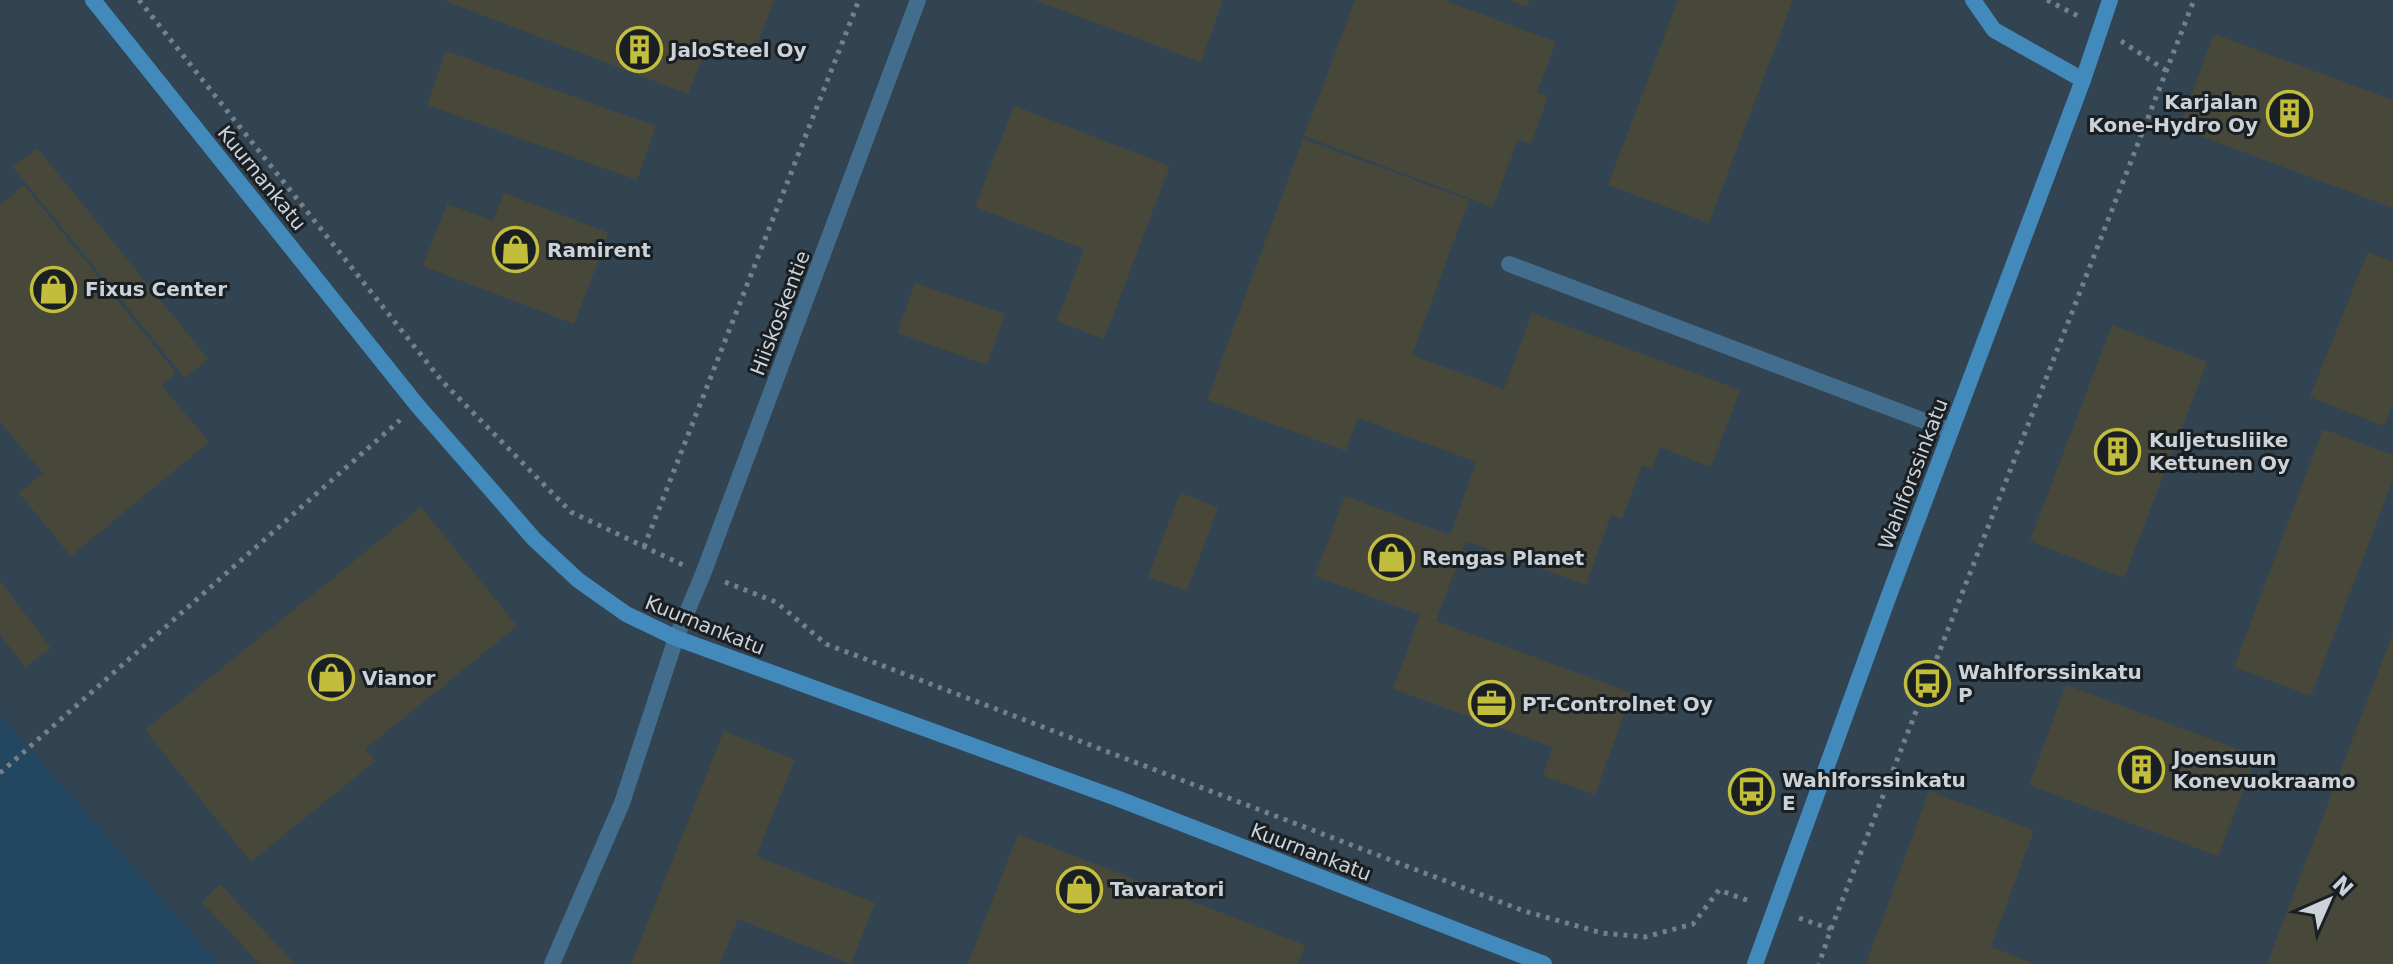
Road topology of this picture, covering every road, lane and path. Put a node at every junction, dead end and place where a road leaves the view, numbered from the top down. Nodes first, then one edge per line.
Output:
1 (93, 0) edge
2 (139, 0) edge
3 (859, 0) edge
4 (918, 0) edge
5 (1973, 0) edge
6 (2110, 0) edge
7 (2194, 0) edge
8 (2083, 80) junction
9 (1509, 264) dead end
10 (441, 380) junction
11 (417, 405) junction
12 (1951, 431) junction
13 (644, 547) junction
14 (703, 574) junction
15 (676, 638) junction
16 (0, 773) edge
17 (1775, 910) junction
18 (1831, 929) junction
19 (1487, 942) junction
20 (552, 964) edge
21 (1520, 964) edge
22 (1544, 964) edge
23 (1755, 964) edge
24 (1819, 964) edge

1 - 11 street, Kuurnankatu
2 - 10 path
3 - 13 path
4 - 14 street, Hiiskoskentie
5 - 8 street
6 - 8 street, Wahlforssinkatu
7 - 18 path
8 - 12 street, Wahlforssinkatu
9 - 12 street
10 - 11 path
10 - 13 path
11 - 15 street, Kuurnankatu
11 - 16 path
12 - 17 street, Wahlforssinkatu
13 - 14 path
14 - 15 street, Hiiskoskentie
14 - 17 path
15 - 19 street, Kuurnankatu
15 - 20 street, Hiiskoskentie
17 - 18 path
17 - 23 street, Wahlforssinkatu
18 - 24 path
19 - 21 street, Kuurnankatu
19 - 22 street, Kuurnankatu

